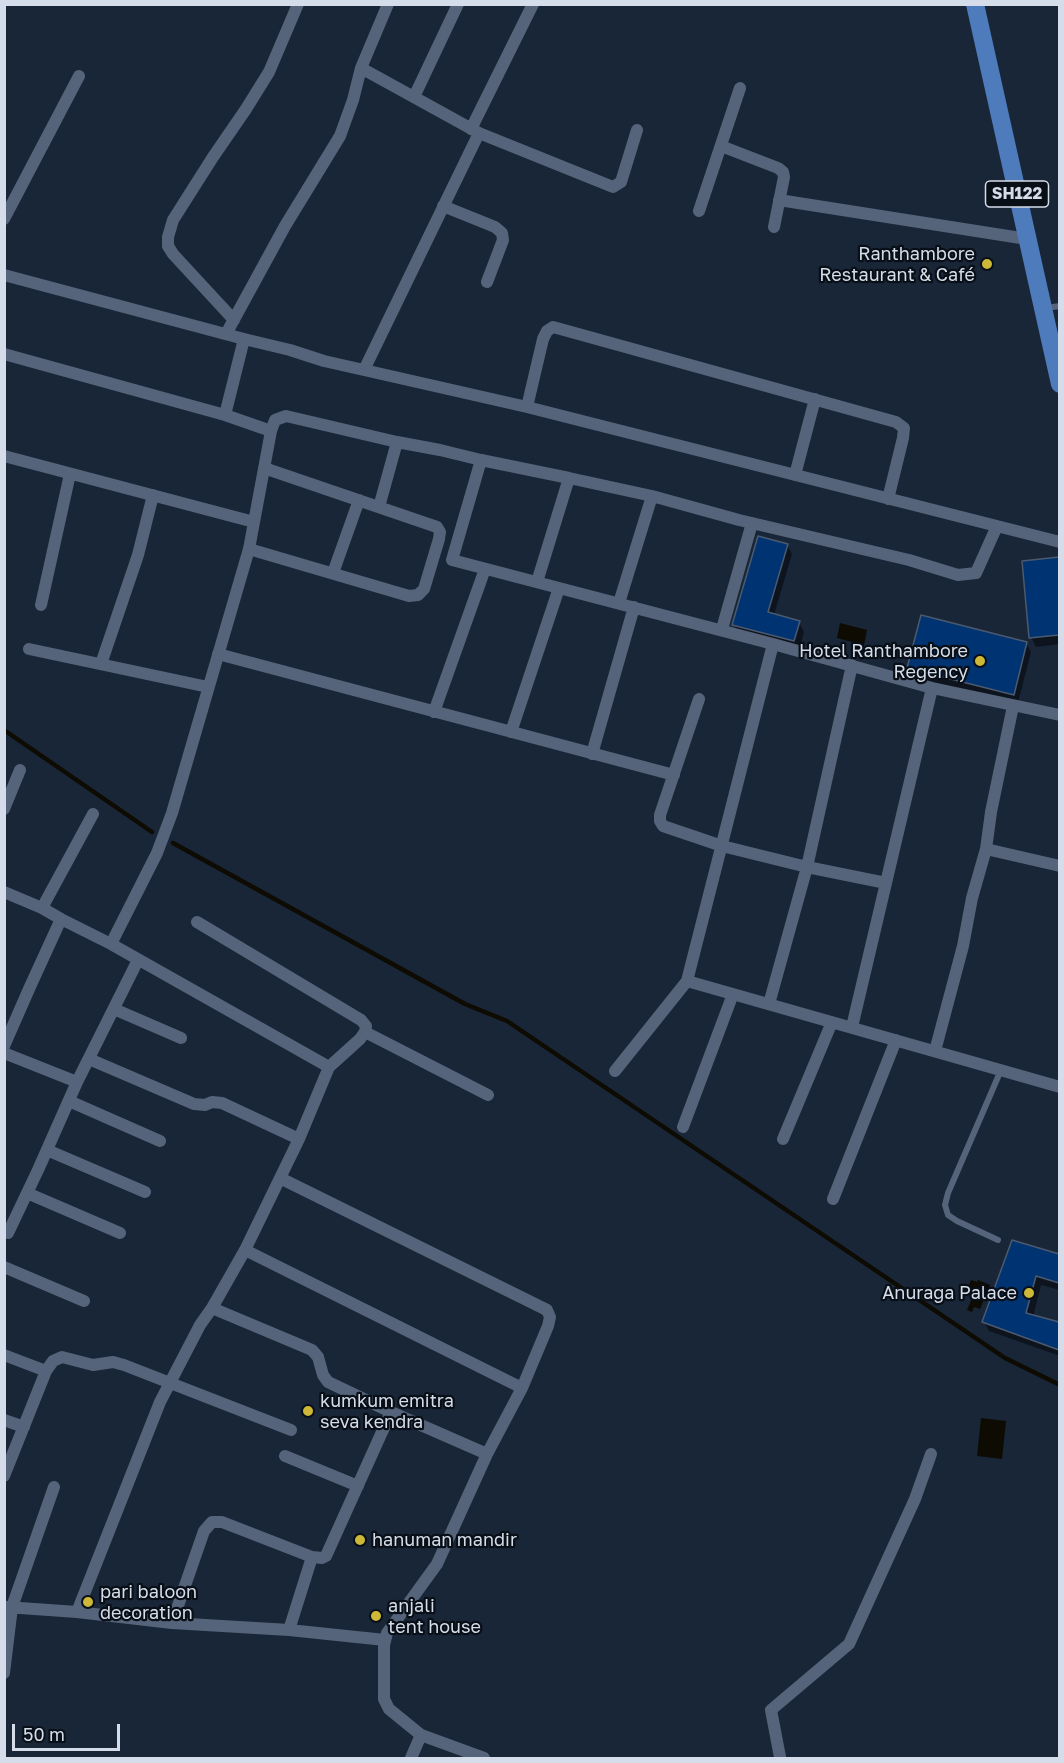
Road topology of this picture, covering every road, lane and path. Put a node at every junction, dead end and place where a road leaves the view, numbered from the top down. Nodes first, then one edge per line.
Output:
1 (298, 4) edge
2 (388, 4) edge
3 (458, 4) edge
4 (533, 4) edge
5 (975, 4) edge
6 (361, 68) junction
7 (79, 76) dead end
8 (740, 88) dead end
9 (414, 97) junction
10 (638, 130) dead end
11 (475, 131) junction
12 (720, 146) junction
13 (779, 200) junction
14 (443, 206) junction
15 (699, 211) dead end
16 (4, 219) edge
17 (774, 227) dead end
18 (1027, 239) junction
19 (4, 275) edge
20 (487, 282) dead end
21 (1051, 308) edge
22 (234, 320) junction
23 (226, 334) junction
24 (244, 339) junction
25 (4, 354) edge
26 (364, 370) junction
27 (1059, 384) edge
28 (815, 399) junction
29 (527, 407) junction
30 (225, 415) junction
31 (271, 430) junction
32 (397, 442) junction
33 (4, 456) edge
34 (481, 460) junction
35 (264, 468) junction
36 (70, 474) junction
37 (795, 475) junction
38 (569, 478) junction
39 (153, 495) junction
40 (652, 496) junction
41 (888, 499) junction
42 (359, 500) junction
43 (379, 507) junction
44 (254, 522) junction
45 (752, 523) junction
46 (997, 526) junction
47 (1059, 542) edge
48 (249, 549) junction
49 (434, 556) junction
50 (453, 560) junction
51 (485, 569) junction
52 (333, 573) junction
53 (537, 582) junction
54 (559, 588) junction
55 (619, 603) junction
56 (41, 605) dead end
57 (634, 607) junction
58 (722, 629) junction
59 (773, 644) junction
60 (29, 649) dead end
61 (218, 654) junction
62 (101, 664) junction
63 (852, 665) junction
64 (208, 687) junction
65 (932, 688) junction
66 (699, 699) dead end
67 (1014, 706) junction
68 (434, 712) junction
69 (1059, 715) edge
70 (511, 732) junction
71 (592, 754) junction
72 (20, 771) dead end
73 (674, 775) junction
74 (4, 809) edge
75 (93, 814) dead end
76 (722, 846) junction
77 (986, 849) junction
78 (1059, 866) edge
79 (807, 867) junction
80 (886, 883) junction
81 (4, 892) edge
82 (42, 908) junction
83 (61, 919) junction
84 (196, 922) dead end
85 (111, 944) junction
86 (138, 960) junction
87 (687, 981) junction
88 (733, 994) junction
89 (769, 1004) junction
90 (114, 1009) junction
91 (832, 1022) junction
92 (852, 1027) junction
93 (365, 1032) junction
94 (181, 1038) dead end
95 (896, 1040) junction
96 (4, 1046) edge
97 (935, 1051) junction
98 (4, 1053) edge
99 (89, 1059) junction
100 (329, 1067) junction
101 (1001, 1069) junction
102 (615, 1071) dead end
103 (77, 1082) junction
104 (1059, 1086) edge
105 (488, 1095) dead end
106 (69, 1101) junction
107 (683, 1127) dead end
108 (783, 1139) dead end
109 (299, 1140) junction
110 (160, 1141) dead end
111 (47, 1150) junction
112 (280, 1178) junction
113 (145, 1192) dead end
114 (27, 1193) junction
115 (833, 1199) dead end
116 (120, 1233) dead end
117 (6, 1235) edge
118 (998, 1239) dead end
119 (245, 1250) junction
120 (4, 1268) edge
121 (84, 1301) dead end
122 (212, 1308) junction
123 (4, 1354) edge
124 (46, 1371) junction
125 (170, 1383) junction
126 (522, 1388) junction
127 (391, 1412) junction
128 (4, 1420) edge
129 (24, 1427) junction
130 (291, 1430) dead end
131 (487, 1454) junction
132 (931, 1454) dead end
133 (285, 1456) dead end
134 (5, 1472) edge
135 (358, 1486) junction
136 (54, 1487) dead end
137 (312, 1557) junction
138 (8, 1607) edge
139 (77, 1612) junction
140 (172, 1623) junction
141 (289, 1630) junction
142 (385, 1640) junction
143 (4, 1673) edge
144 (421, 1735) junction
145 (411, 1758) edge
146 (484, 1758) edge
147 (782, 1758) edge

1 - 22 street
2 - 6 street
3 - 9 street
4 - 11 street
5 - 18 main road, SH122
6 - 9 street
6 - 22 street
7 - 16 street
8 - 12 street
9 - 11 street
10 - 11 street
11 - 14 street
12 - 13 street
12 - 15 street
13 - 17 street
13 - 18 street
14 - 20 street
14 - 26 street
18 - 21 main road, SH122
19 - 23 street
21 - 27 main road, SH122
22 - 23 street
23 - 24 street
24 - 26 street
24 - 30 street
25 - 30 street
26 - 29 street
28 - 29 street
28 - 37 street
28 - 41 street
29 - 37 street
30 - 31 street
31 - 32 street
31 - 35 street
32 - 34 street
32 - 43 street
33 - 36 street
34 - 38 street
34 - 50 street
35 - 42 street
35 - 44 street
36 - 39 street
36 - 56 street
37 - 41 street
38 - 40 street
38 - 53 street
39 - 44 street
39 - 62 street
40 - 45 street
40 - 55 street
41 - 46 street
42 - 43 street
42 - 52 street
43 - 49 street
44 - 48 street
45 - 46 street
45 - 58 street
46 - 47 street
48 - 52 street
48 - 61 street
49 - 50 street
49 - 52 street
50 - 51 street
51 - 53 street
51 - 68 street
53 - 54 street
54 - 55 street
54 - 70 street
55 - 57 street
57 - 58 street
57 - 71 street
58 - 59 street
59 - 63 street
59 - 76 street
60 - 62 street
61 - 64 street
61 - 68 street
62 - 64 street
63 - 65 street
63 - 79 street
64 - 85 street
65 - 67 street
65 - 80 street
66 - 73 street
67 - 69 street
67 - 77 street
68 - 70 street
70 - 71 street
71 - 73 street
72 - 74 street
73 - 76 street
75 - 82 street
76 - 79 street
76 - 87 street
77 - 78 street
77 - 97 street
79 - 80 street
79 - 89 street
80 - 92 street
81 - 82 street
82 - 83 street
83 - 85 street
83 - 96 street
84 - 93 street
85 - 86 street
86 - 90 street
86 - 100 street
87 - 88 street
87 - 102 street
88 - 89 street
88 - 107 street
89 - 91 street
90 - 94 street
90 - 99 street
91 - 92 street
91 - 108 street
92 - 95 street
93 - 100 street
93 - 105 street
95 - 97 street
95 - 115 street
97 - 101 street
98 - 103 street
99 - 103 street
99 - 109 street
100 - 109 street
101 - 104 street
101 - 118 lane
103 - 106 street
106 - 110 street
106 - 111 street
109 - 112 street
111 - 113 street
111 - 114 street
112 - 119 street
112 - 126 street
114 - 116 street
114 - 117 street
119 - 122 street
119 - 126 street
120 - 121 street
122 - 125 street
122 - 127 street
123 - 124 street
124 - 125 street
124 - 129 street
125 - 130 street
125 - 139 street
126 - 131 street
127 - 131 street
127 - 135 street
128 - 129 street
129 - 134 street
131 - 142 street
132 - 147 street
133 - 135 street
135 - 137 street
136 - 138 street
137 - 140 street
137 - 141 street
138 - 139 street
138 - 143 street
139 - 140 street
140 - 141 street
141 - 142 street
142 - 144 street
144 - 145 street
144 - 146 street

